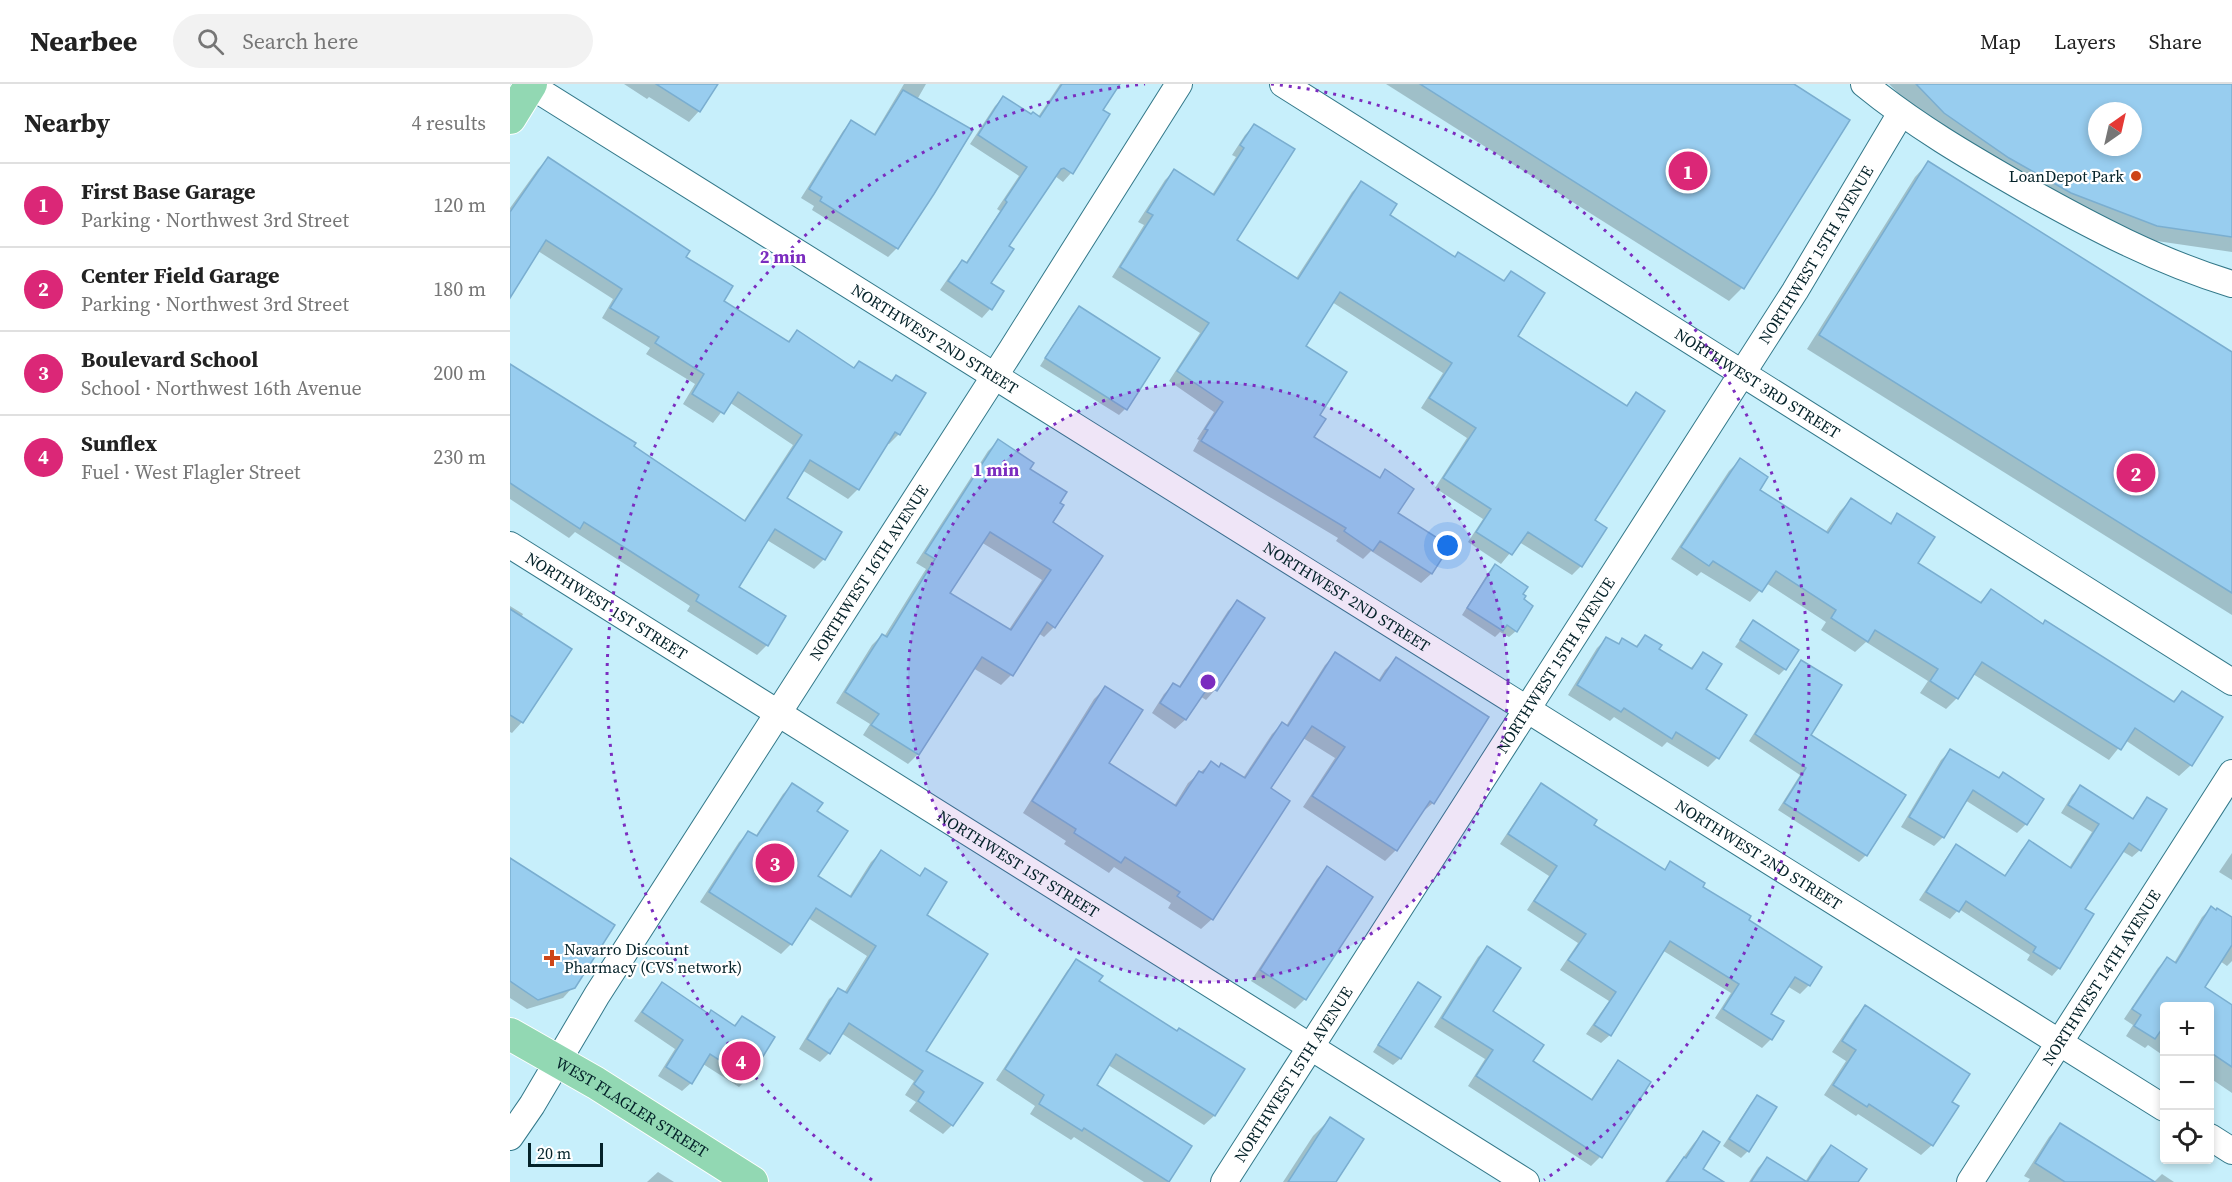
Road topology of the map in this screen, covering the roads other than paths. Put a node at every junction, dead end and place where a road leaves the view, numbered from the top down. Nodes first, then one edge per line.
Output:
1 (530, 84) edge
2 (1179, 84) edge
3 (1283, 84) edge
4 (1864, 84) edge
5 (1901, 113) junction
6 (510, 118) edge
7 (2232, 284) edge
8 (1742, 372) junction
9 (994, 375) junction
10 (510, 545) edge
11 (2232, 682) edge
12 (1526, 710) junction
13 (778, 713) junction
14 (2232, 773) edge
15 (510, 1034) edge
16 (2059, 1042) junction
17 (1310, 1046) junction
18 (557, 1061) junction
19 (2160, 1105) edge
20 (510, 1137) edge
21 (2214, 1140) edge
22 (2232, 1151) edge
23 (752, 1182) edge
24 (1224, 1182) edge
25 (1526, 1182) edge
26 (1970, 1182) edge

1 - 6 main road
1 - 9 street, NORTHWEST 2ND STREET
2 - 9 street, NORTHWEST 16TH AVENUE
3 - 8 street, NORTHWEST 3RD STREET
4 - 5 street
5 - 7 street
5 - 8 street, NORTHWEST 15TH AVENUE
8 - 11 street, NORTHWEST 3RD STREET
8 - 12 street, NORTHWEST 15TH AVENUE
9 - 12 street, NORTHWEST 2ND STREET
9 - 13 street, NORTHWEST 16TH AVENUE
10 - 13 street, NORTHWEST 1ST STREET
12 - 16 street, NORTHWEST 2ND STREET
12 - 17 street, NORTHWEST 15TH AVENUE
13 - 17 street, NORTHWEST 1ST STREET
13 - 18 street, NORTHWEST 16TH AVENUE
14 - 16 street, NORTHWEST 14TH AVENUE
15 - 18 main road, WEST FLAGLER STREET
16 - 19 street, NORTHWEST 2ND STREET
16 - 26 street, NORTHWEST 14TH AVENUE
17 - 24 street, NORTHWEST 15TH AVENUE
17 - 25 street, NORTHWEST 1ST STREET
18 - 20 street, NORTHWEST 16TH AVENUE
18 - 23 main road, WEST FLAGLER STREET
21 - 22 street

